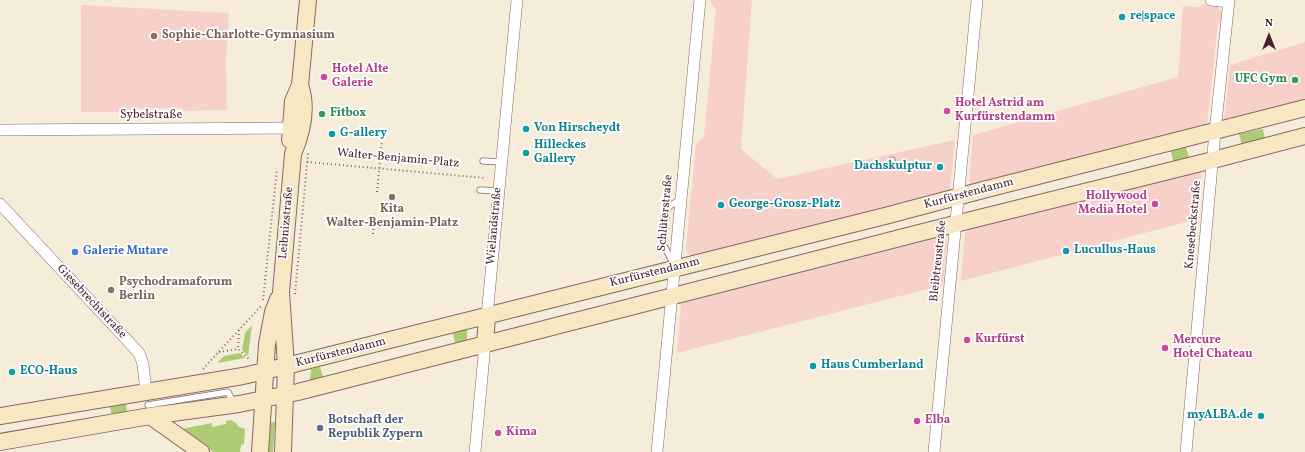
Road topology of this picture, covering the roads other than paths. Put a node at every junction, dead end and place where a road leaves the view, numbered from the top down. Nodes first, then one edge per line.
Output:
1 (308, 0) edge
2 (517, 0) edge
3 (700, 0) edge
4 (977, 0) edge
5 (1211, 0) edge
6 (1229, 1) edge
7 (1305, 108) edge
8 (296, 128) junction
9 (0, 130) edge
10 (1215, 132) junction
11 (1305, 136) edge
12 (1212, 160) junction
13 (483, 161) dead end
14 (501, 162) junction
15 (480, 190) dead end
16 (498, 191) junction
17 (958, 196) junction
18 (0, 204) edge
19 (956, 224) junction
20 (674, 267) junction
21 (281, 292) junction
22 (672, 296) junction
23 (487, 316) junction
24 (485, 344) junction
25 (286, 366) junction
26 (265, 372) junction
27 (230, 392) junction
28 (286, 395) junction
29 (263, 399) junction
30 (148, 404) junction
31 (0, 416) edge
32 (0, 442) edge
33 (202, 452) edge
34 (260, 452) edge
35 (283, 452) edge
36 (475, 452) edge
37 (657, 452) edge
38 (934, 452) edge
39 (1186, 452) edge

1 - 8 main road, Leibnizstraße
2 - 14 street, Wielandstraße
3 - 20 street, Schlüterstraße
4 - 17 street, Bleibtreustraße
5 - 6 street
6 - 10 street, Knesebeckstraße
7 - 10 main road, Kurfürstendamm
8 - 9 street, Sybelstraße
8 - 21 main road, Leibnizstraße
10 - 12 street, Knesebeckstraße
10 - 17 main road, Kurfürstendamm
11 - 12 main road, Kurfürstendamm
12 - 19 main road, Kurfürstendamm
12 - 39 street, Knesebeckstraße
13 - 14 lane
14 - 16 street, Wielandstraße
15 - 16 lane
16 - 23 street, Wielandstraße
17 - 19 street, Bleibtreustraße
17 - 20 main road, Kurfürstendamm
18 - 30 street, Giesebrechtstraße
19 - 22 main road, Kurfürstendamm
19 - 38 street, Bleibtreustraße
20 - 22 street, Schlüterstraße
20 - 23 main road, Kurfürstendamm
21 - 25 main road, Leibnizstraße
21 - 26 main road, Leibnizstraße
22 - 24 main road, Kurfürstendamm
22 - 37 street, Schlüterstraße
23 - 24 main road, Wielandstraße
23 - 25 main road, Kurfürstendamm
24 - 28 main road, Kurfürstendamm
24 - 36 street, Wielandstraße
25 - 26 main road, Kurfürstendamm
25 - 28 main road, Leibnizstraße
26 - 27 main road, Kurfürstendamm
26 - 29 main road, Leibnizstraße
27 - 29 main road, Kurfürstendamm
27 - 30 main road, Kurfürstendamm
27 - 30 main road, Kurfürstendamm
28 - 29 main road, Kurfürstendamm
28 - 35 main road, Leibnizstraße
29 - 34 main road, Leibnizstraße
30 - 31 main road, Kurfürstendamm
30 - 32 main road, Kurfürstendamm
30 - 33 main road

